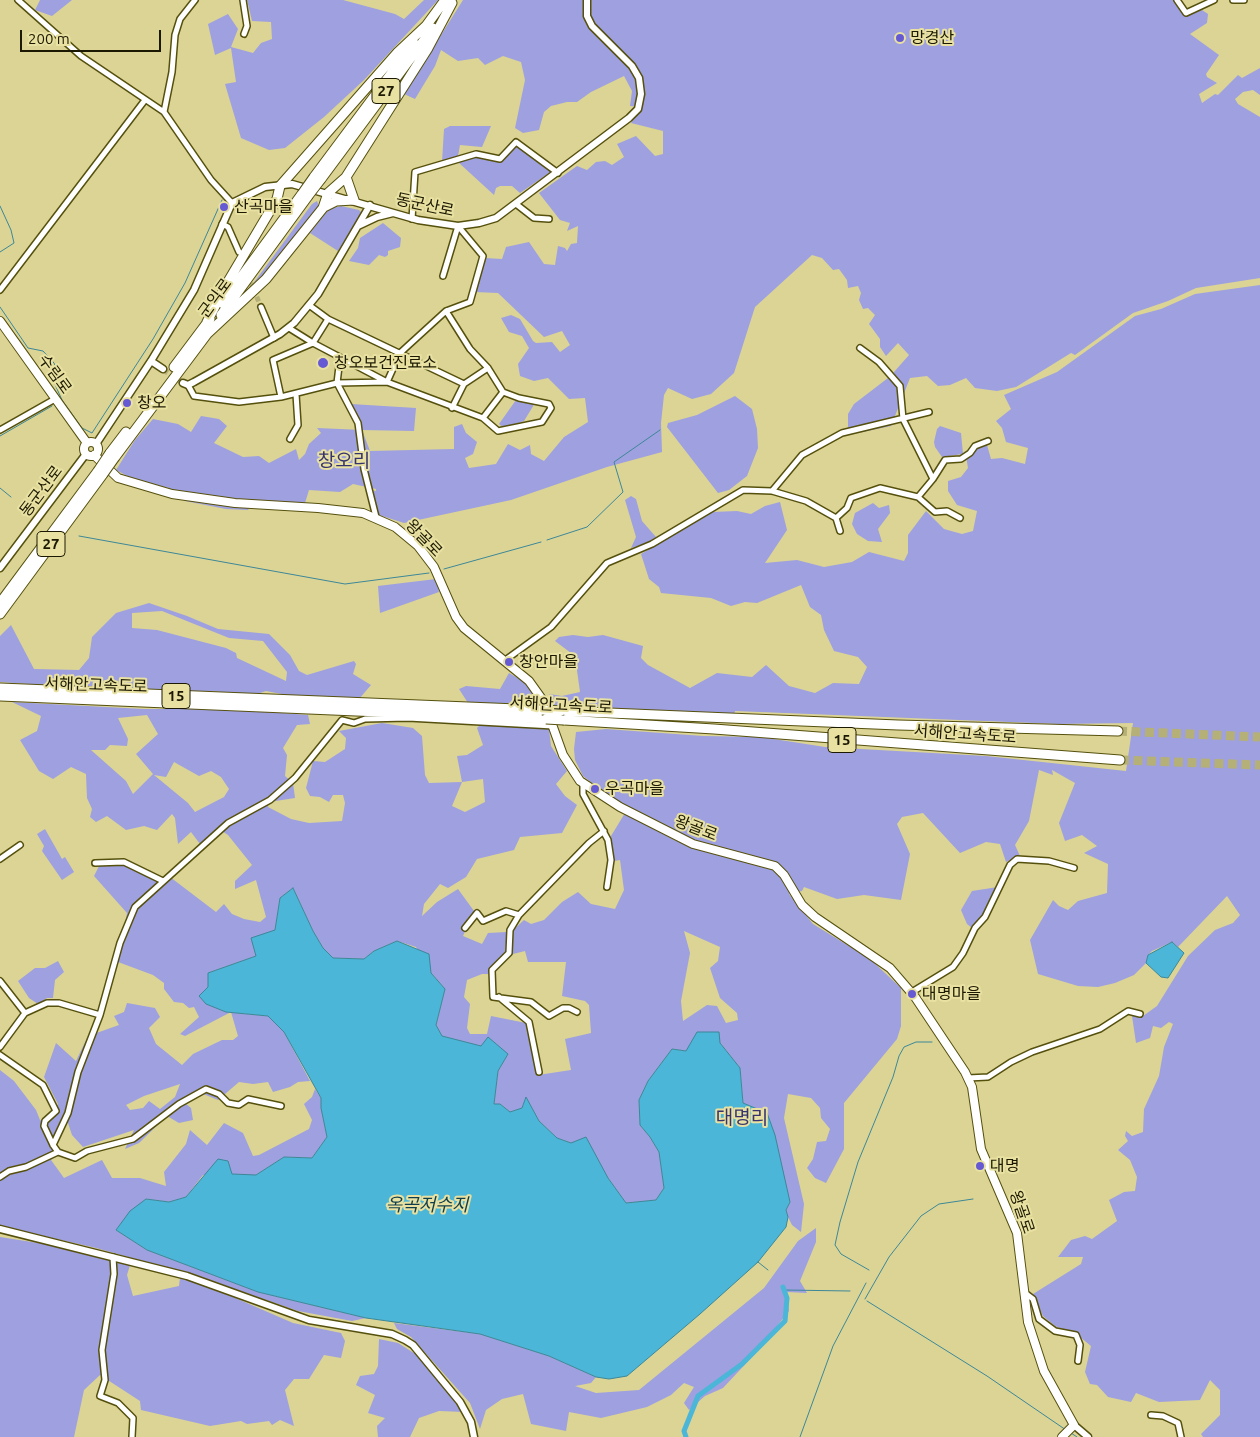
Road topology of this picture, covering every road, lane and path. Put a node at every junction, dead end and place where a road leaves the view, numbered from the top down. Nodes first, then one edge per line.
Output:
1 (18, 0) edge
2 (195, 0) edge
3 (244, 0) edge
4 (588, 0) edge
5 (1177, 0) edge
6 (1214, 0) edge
7 (1234, 0) edge
8 (1244, 0) edge
9 (451, 1) edge
10 (429, 23) junction
11 (244, 34) dead end
12 (145, 100) junction
13 (164, 112) junction
14 (558, 173) junction
15 (346, 177) junction
16 (318, 178) junction
17 (280, 186) junction
18 (328, 193) junction
19 (305, 195) junction
20 (354, 200) junction
21 (232, 203) junction
22 (516, 204) junction
23 (370, 205) junction
24 (323, 208) junction
25 (394, 213) junction
26 (412, 219) junction
27 (548, 219) dead end
28 (221, 223) junction
29 (458, 226) junction
30 (357, 227) junction
31 (239, 252) dead end
32 (443, 276) dead end
33 (0, 290) edge
34 (309, 305) junction
35 (261, 307) tunnel mouth
36 (446, 311) junction
37 (328, 319) junction
38 (0, 321) edge
39 (208, 322) junction
40 (289, 328) junction
41 (207, 334) junction
42 (274, 338) junction
43 (313, 343) junction
44 (860, 348) dead end
45 (400, 353) junction
46 (340, 358) junction
47 (151, 361) junction
48 (488, 368) junction
49 (163, 369) tunnel mouth
50 (387, 382) junction
51 (337, 383) junction
52 (185, 384) joint
53 (464, 384) junction
54 (503, 392) junction
55 (296, 394) junction
56 (281, 397) junction
57 (55, 399) junction
58 (452, 408) junction
59 (929, 412) dead end
60 (483, 418) junction
61 (903, 420) junction
62 (0, 430) edge
63 (290, 439) dead end
64 (988, 441) dead end
65 (92, 443) junction
66 (90, 455) junction
67 (113, 455) junction
68 (100, 472) junction
69 (933, 479) junction
70 (772, 491) junction
71 (918, 497) junction
72 (376, 517) junction
73 (836, 518) junction
74 (960, 518) dead end
75 (840, 531) dead end
76 (0, 568) edge
77 (0, 603) edge
78 (0, 614) edge
79 (504, 661) junction
80 (0, 688) edge
81 (0, 696) edge
82 (544, 714) junction
83 (562, 715) junction
84 (553, 726) junction
85 (1118, 731) tunnel mouth
86 (1120, 760) tunnel mouth
87 (583, 784) junction
88 (604, 831) junction
89 (20, 845) dead end
90 (0, 858) edge
91 (95, 863) dead end
92 (1074, 868) dead end
93 (163, 881) junction
94 (608, 887) dead end
95 (519, 915) junction
96 (466, 928) dead end
97 (0, 981) edge
98 (912, 992) junction
99 (498, 997) junction
100 (577, 1012) dead end
101 (25, 1013) junction
102 (1140, 1014) dead end
103 (100, 1015) junction
104 (0, 1047) edge
105 (0, 1054) edge
106 (539, 1072) dead end
107 (968, 1078) junction
108 (282, 1106) dead end
109 (53, 1145) junction
110 (58, 1152) junction
111 (0, 1177) edge
112 (0, 1229) edge
113 (113, 1257) junction
114 (1025, 1293) junction
115 (1078, 1361) dead end
116 (1151, 1415) dead end
117 (1068, 1431) edge
118 (132, 1437) edge
119 (474, 1437) edge
120 (1088, 1437) edge
121 (1181, 1437) edge

1 - 12 street
2 - 13 street
3 - 11 street
4 - 14 street, 동군산로
5 - 6 street
7 - 8 street
9 - 10 highway, 군익로 / 27
9 - 15 highway
9 - 16 highway, 군익로 / 27
10 - 16 highway, 군익로 / 27
10 - 17 highway
12 - 13 street
12 - 33 street
13 - 21 street
14 - 22 street, 동군산로
14 - 26 street
15 - 18 highway
15 - 20 highway
16 - 19 highway, 군익로 / 27, bridge
17 - 18 street, 동군산로
17 - 21 street, 동군산로
17 - 39 highway
18 - 20 street, 동군산로
18 - 24 highway
19 - 39 highway, 군익로 / 27
19 - 41 highway, 군익로 / 27
20 - 23 street, 동군산로
20 - 24 highway
21 - 28 street
22 - 27 street
22 - 29 street, 동군산로
23 - 25 street, 동군산로
23 - 30 street
24 - 41 highway
25 - 26 street, 동군산로
25 - 30 street
26 - 29 street, 동군산로
28 - 31 street
28 - 47 street
29 - 32 street
29 - 36 street
30 - 34 street
34 - 37 street
34 - 40 street
35 - 42 street
36 - 45 street
36 - 48 street
37 - 43 street
37 - 45 street
38 - 57 main road, 수림로
39 - 67 highway, 군익로 / 27
40 - 42 street
40 - 43 street
41 - 67 highway, 군익로 / 27
42 - 52 street
43 - 46 street
43 - 56 street
44 - 61 street
45 - 50 street
45 - 53 street
46 - 50 street
46 - 51 street
47 - 49 street
47 - 65 street
48 - 53 street
48 - 54 street
50 - 51 street
50 - 58 street
51 - 55 street
51 - 72 street
52 - 56 street
53 - 58 street
54 - 60 street
54 - 60 street
55 - 56 street
55 - 63 street
57 - 62 street
57 - 65 main road, 수림로
58 - 60 street
59 - 61 street
61 - 69 street
61 - 70 street
64 - 69 street
65 - 66 main road
65 - 66 main road
66 - 72 main road, 왕골로
66 - 76 street, 동군산로
67 - 68 highway, 군익로 / 27, bridge
68 - 77 highway, 군익로 / 27
68 - 78 highway, 군익로 / 27
69 - 71 street
70 - 73 street
70 - 79 street
71 - 73 street
71 - 74 street
72 - 79 main road, 왕골로
73 - 75 street
79 - 84 main road, 왕골로
80 - 82 highway, 서해안고속도로 / 15
81 - 82 highway, 서해안고속도로 / 15
82 - 83 highway, 서해안고속도로 / 15, bridge
83 - 85 highway, 서해안고속도로 / 15
83 - 86 highway, 서해안고속도로 / 15
84 - 87 main road, 왕골로
84 - 93 street
87 - 88 street
87 - 98 main road, 왕골로
88 - 94 street
88 - 95 street
89 - 90 street
91 - 93 street
92 - 98 street
93 - 103 street
95 - 96 street
95 - 99 street
97 - 101 street
98 - 107 main road, 왕골로
99 - 100 street
99 - 106 street
101 - 103 street
101 - 104 street
102 - 107 street
103 - 109 street
105 - 109 street
107 - 114 main road, 왕골로
108 - 110 street
109 - 110 street
110 - 111 street
112 - 113 street
113 - 118 street
113 - 119 street
114 - 115 street
114 - 117 main road, 왕골로
116 - 121 street
117 - 120 street, 왕골로

